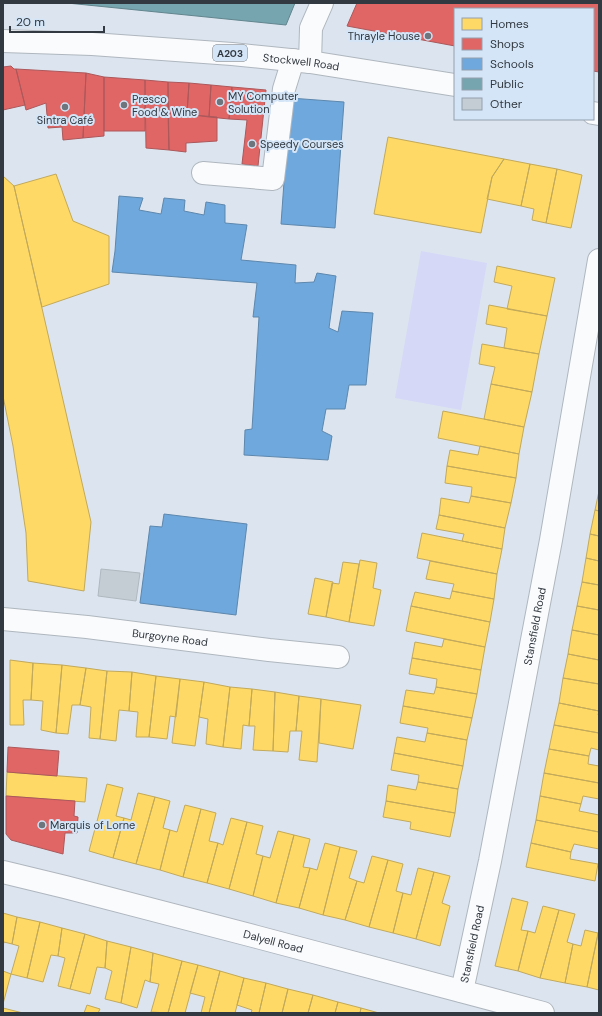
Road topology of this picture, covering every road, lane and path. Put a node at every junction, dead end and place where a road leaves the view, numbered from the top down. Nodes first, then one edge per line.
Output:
1 (322, 3) edge
2 (3, 41) edge
3 (301, 61) junction
4 (454, 85) edge
5 (203, 173) dead end
6 (599, 260) edge
7 (3, 619) edge
8 (338, 656) dead end
9 (3, 872) edge
10 (462, 991) junction
11 (543, 1013) edge

1 - 3 main road
2 - 3 main road, Stockwell Road / A203
3 - 4 main road, Stockwell Road / A203
3 - 5 main road
6 - 10 main road, Stansfield Road
7 - 8 main road, Burgoyne Road
9 - 10 main road, Dalyell Road
10 - 11 main road, Dalyell Road

